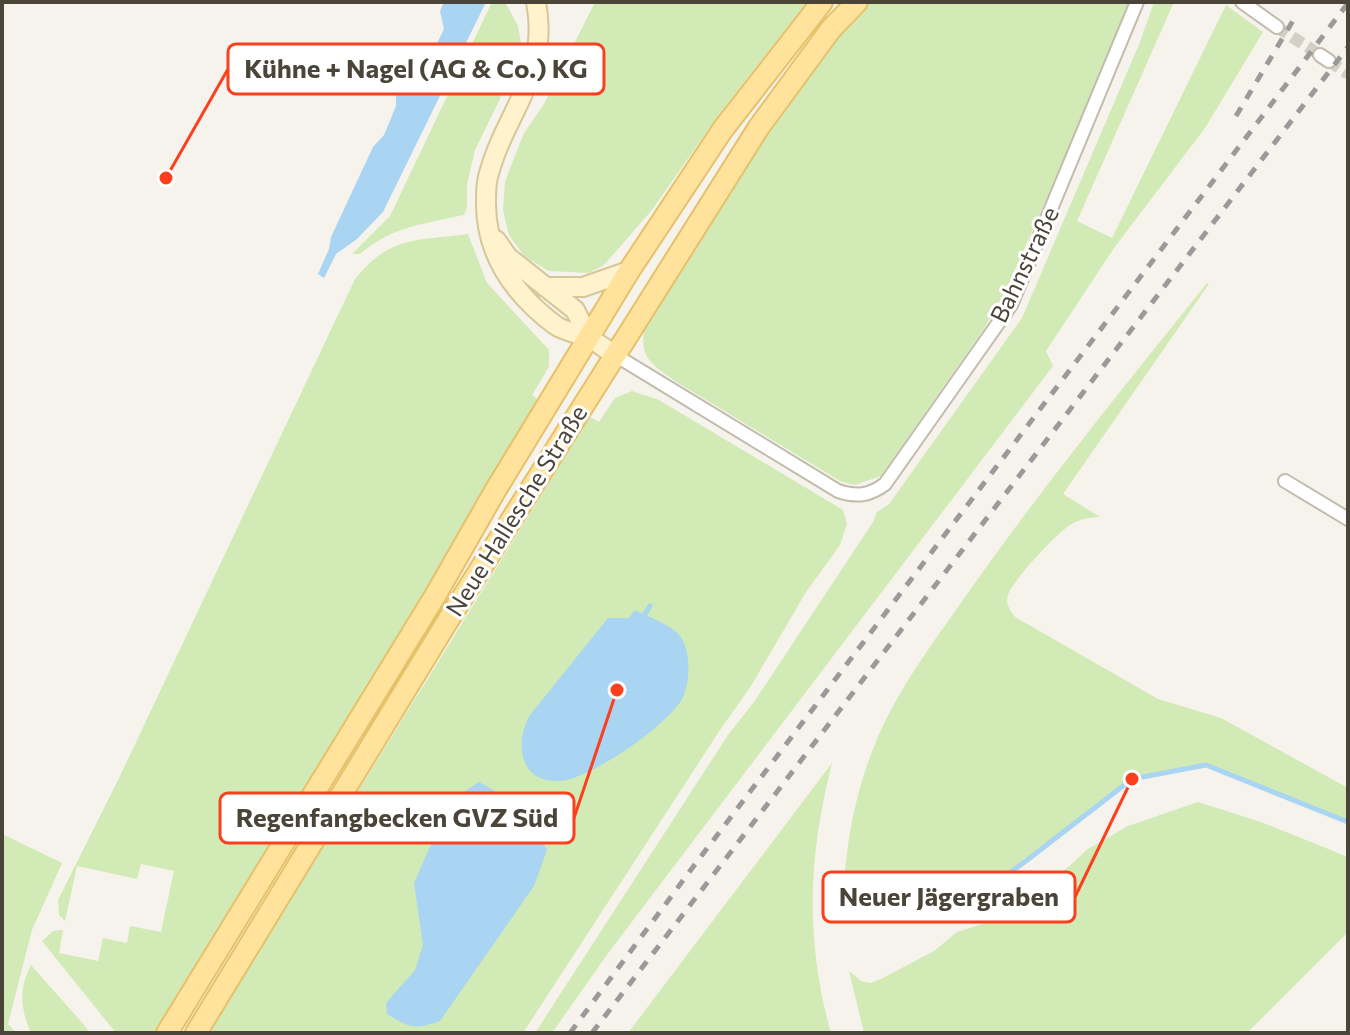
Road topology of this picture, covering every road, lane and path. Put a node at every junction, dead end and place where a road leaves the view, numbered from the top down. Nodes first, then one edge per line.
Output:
1 (536, 2) edge
2 (822, 2) edge
3 (857, 2) edge
4 (1137, 2) edge
5 (1242, 2) edge
6 (1277, 27) tunnel mouth
7 (488, 227) junction
8 (629, 271) junction
9 (545, 287) junction
10 (589, 338) junction
11 (615, 355) junction
12 (1285, 481) dead end
13 (1348, 519) edge
14 (167, 1033) edge
15 (196, 1033) edge

1 - 7 street
2 - 8 main road, Neue Hallesche Straße
3 - 11 main road, Neue Hallesche Straße
4 - 11 street, Bahnstraße
5 - 6 street
7 - 9 street
7 - 10 street
8 - 9 street
8 - 10 main road, Neue Hallesche Straße
9 - 10 street
10 - 11 street
10 - 14 main road, Neue Hallesche Straße
11 - 15 main road, Neue Hallesche Straße
12 - 13 street

